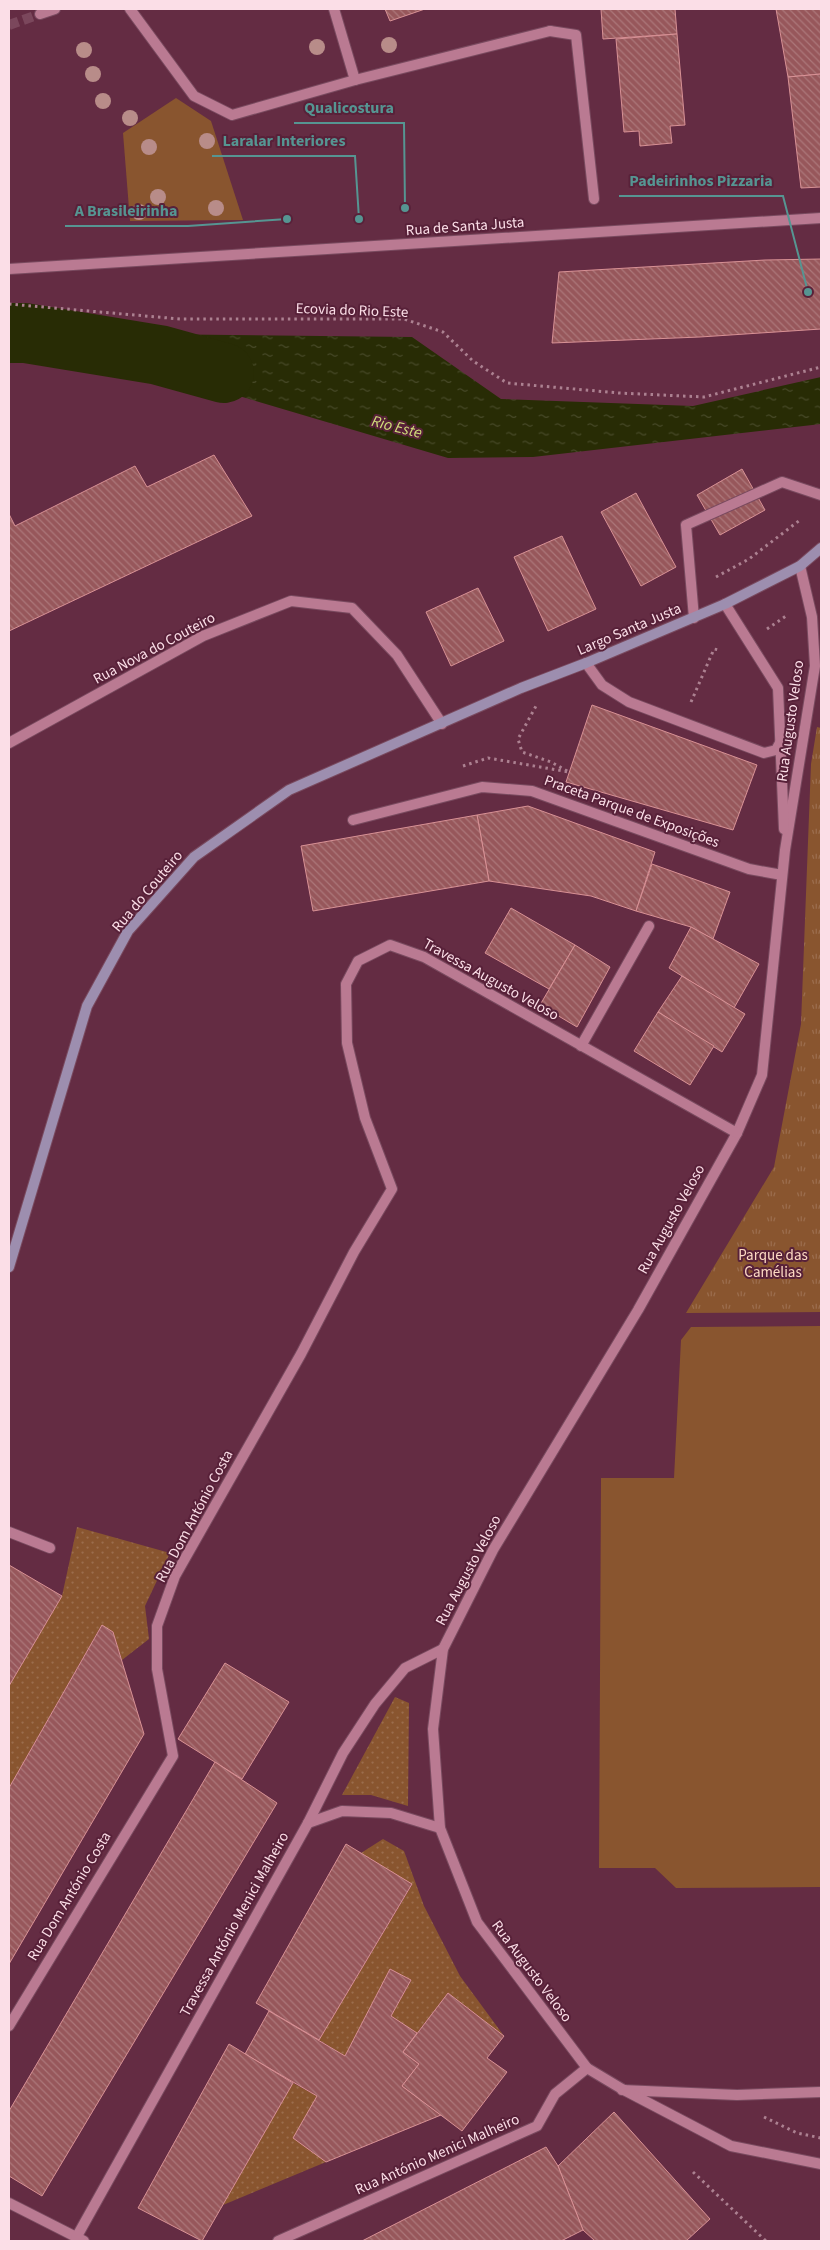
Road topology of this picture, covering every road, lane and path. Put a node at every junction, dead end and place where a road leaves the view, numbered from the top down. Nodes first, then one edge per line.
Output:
1 (55, 9) edge
2 (130, 9) edge
3 (334, 9) edge
4 (40, 14) dead end
5 (355, 80) junction
6 (594, 199) dead end
7 (821, 218) edge
8 (9, 269) edge
9 (9, 304) edge
10 (821, 367) edge
11 (821, 495) edge
12 (800, 520) dead end
13 (821, 548) edge
14 (800, 566) junction
15 (716, 578) dead end
16 (725, 604) junction
17 (786, 616) dead end
18 (694, 618) junction
19 (767, 629) dead end
20 (719, 650) dead end
21 (586, 664) junction
22 (536, 706) dead end
23 (682, 720) junction
24 (442, 724) junction
25 (781, 741) junction
26 (9, 743) edge
27 (551, 762) dead end
28 (352, 820) dead end
29 (785, 850) junction
30 (782, 875) junction
31 (649, 926) dead end
32 (581, 1046) junction
33 (737, 1133) junction
34 (392, 1189) joint
35 (9, 1267) edge
36 (9, 1532) edge
37 (50, 1548) dead end
38 (443, 1649) junction
39 (308, 1823) junction
40 (440, 1828) junction
41 (9, 2026) edge
42 (587, 2068) junction
43 (622, 2090) junction
44 (821, 2092) edge
45 (797, 2132) dead end
46 (821, 2138) edge
47 (821, 2164) edge
48 (692, 2172) dead end
49 (9, 2203) edge
50 (80, 2240) edge
51 (278, 2241) edge
52 (766, 2241) edge

1 - 4 street
2 - 5 street
3 - 5 street
5 - 6 street
7 - 8 street, Rua de Santa Justa
9 - 10 path, Ecovia do Rio Este
11 - 18 street
12 - 15 path
13 - 14 main road, Largo Santa Justa
14 - 16 main road, Largo Santa Justa
14 - 29 street, Rua Augusto Veloso
16 - 18 main road, Largo Santa Justa
16 - 25 street, Rua Augusto Veloso
17 - 19 path
18 - 21 main road, Largo Santa Justa
20 - 23 path
21 - 23 street
21 - 24 main road, Largo Santa Justa
22 - 27 path
23 - 25 street
24 - 26 street, Rua Nova do Couteiro
24 - 35 main road, Rua do Couteiro
25 - 29 street, Rua Augusto Veloso
28 - 30 street, Praceta Parque de Exposições
29 - 30 street, Rua Augusto Veloso
30 - 33 street, Rua Augusto Veloso
31 - 32 street
32 - 33 street, Travessa Augusto Veloso
32 - 34 street, Travessa Augusto Veloso
33 - 38 street, Rua Augusto Veloso
34 - 41 street, Rua Dom António Costa
36 - 37 street
38 - 39 street, Travessa António Menici Malheiro
38 - 40 street, Rua Augusto Veloso
39 - 40 street
39 - 50 street, Travessa António Menici Malheiro
40 - 42 street, Rua Augusto Veloso
42 - 43 street, Rua Augusto Veloso
42 - 51 street, Rua António Menici Malheiro
43 - 44 street
43 - 47 street, Rua Augusto Veloso
45 - 46 path
48 - 52 path
49 - 50 street

